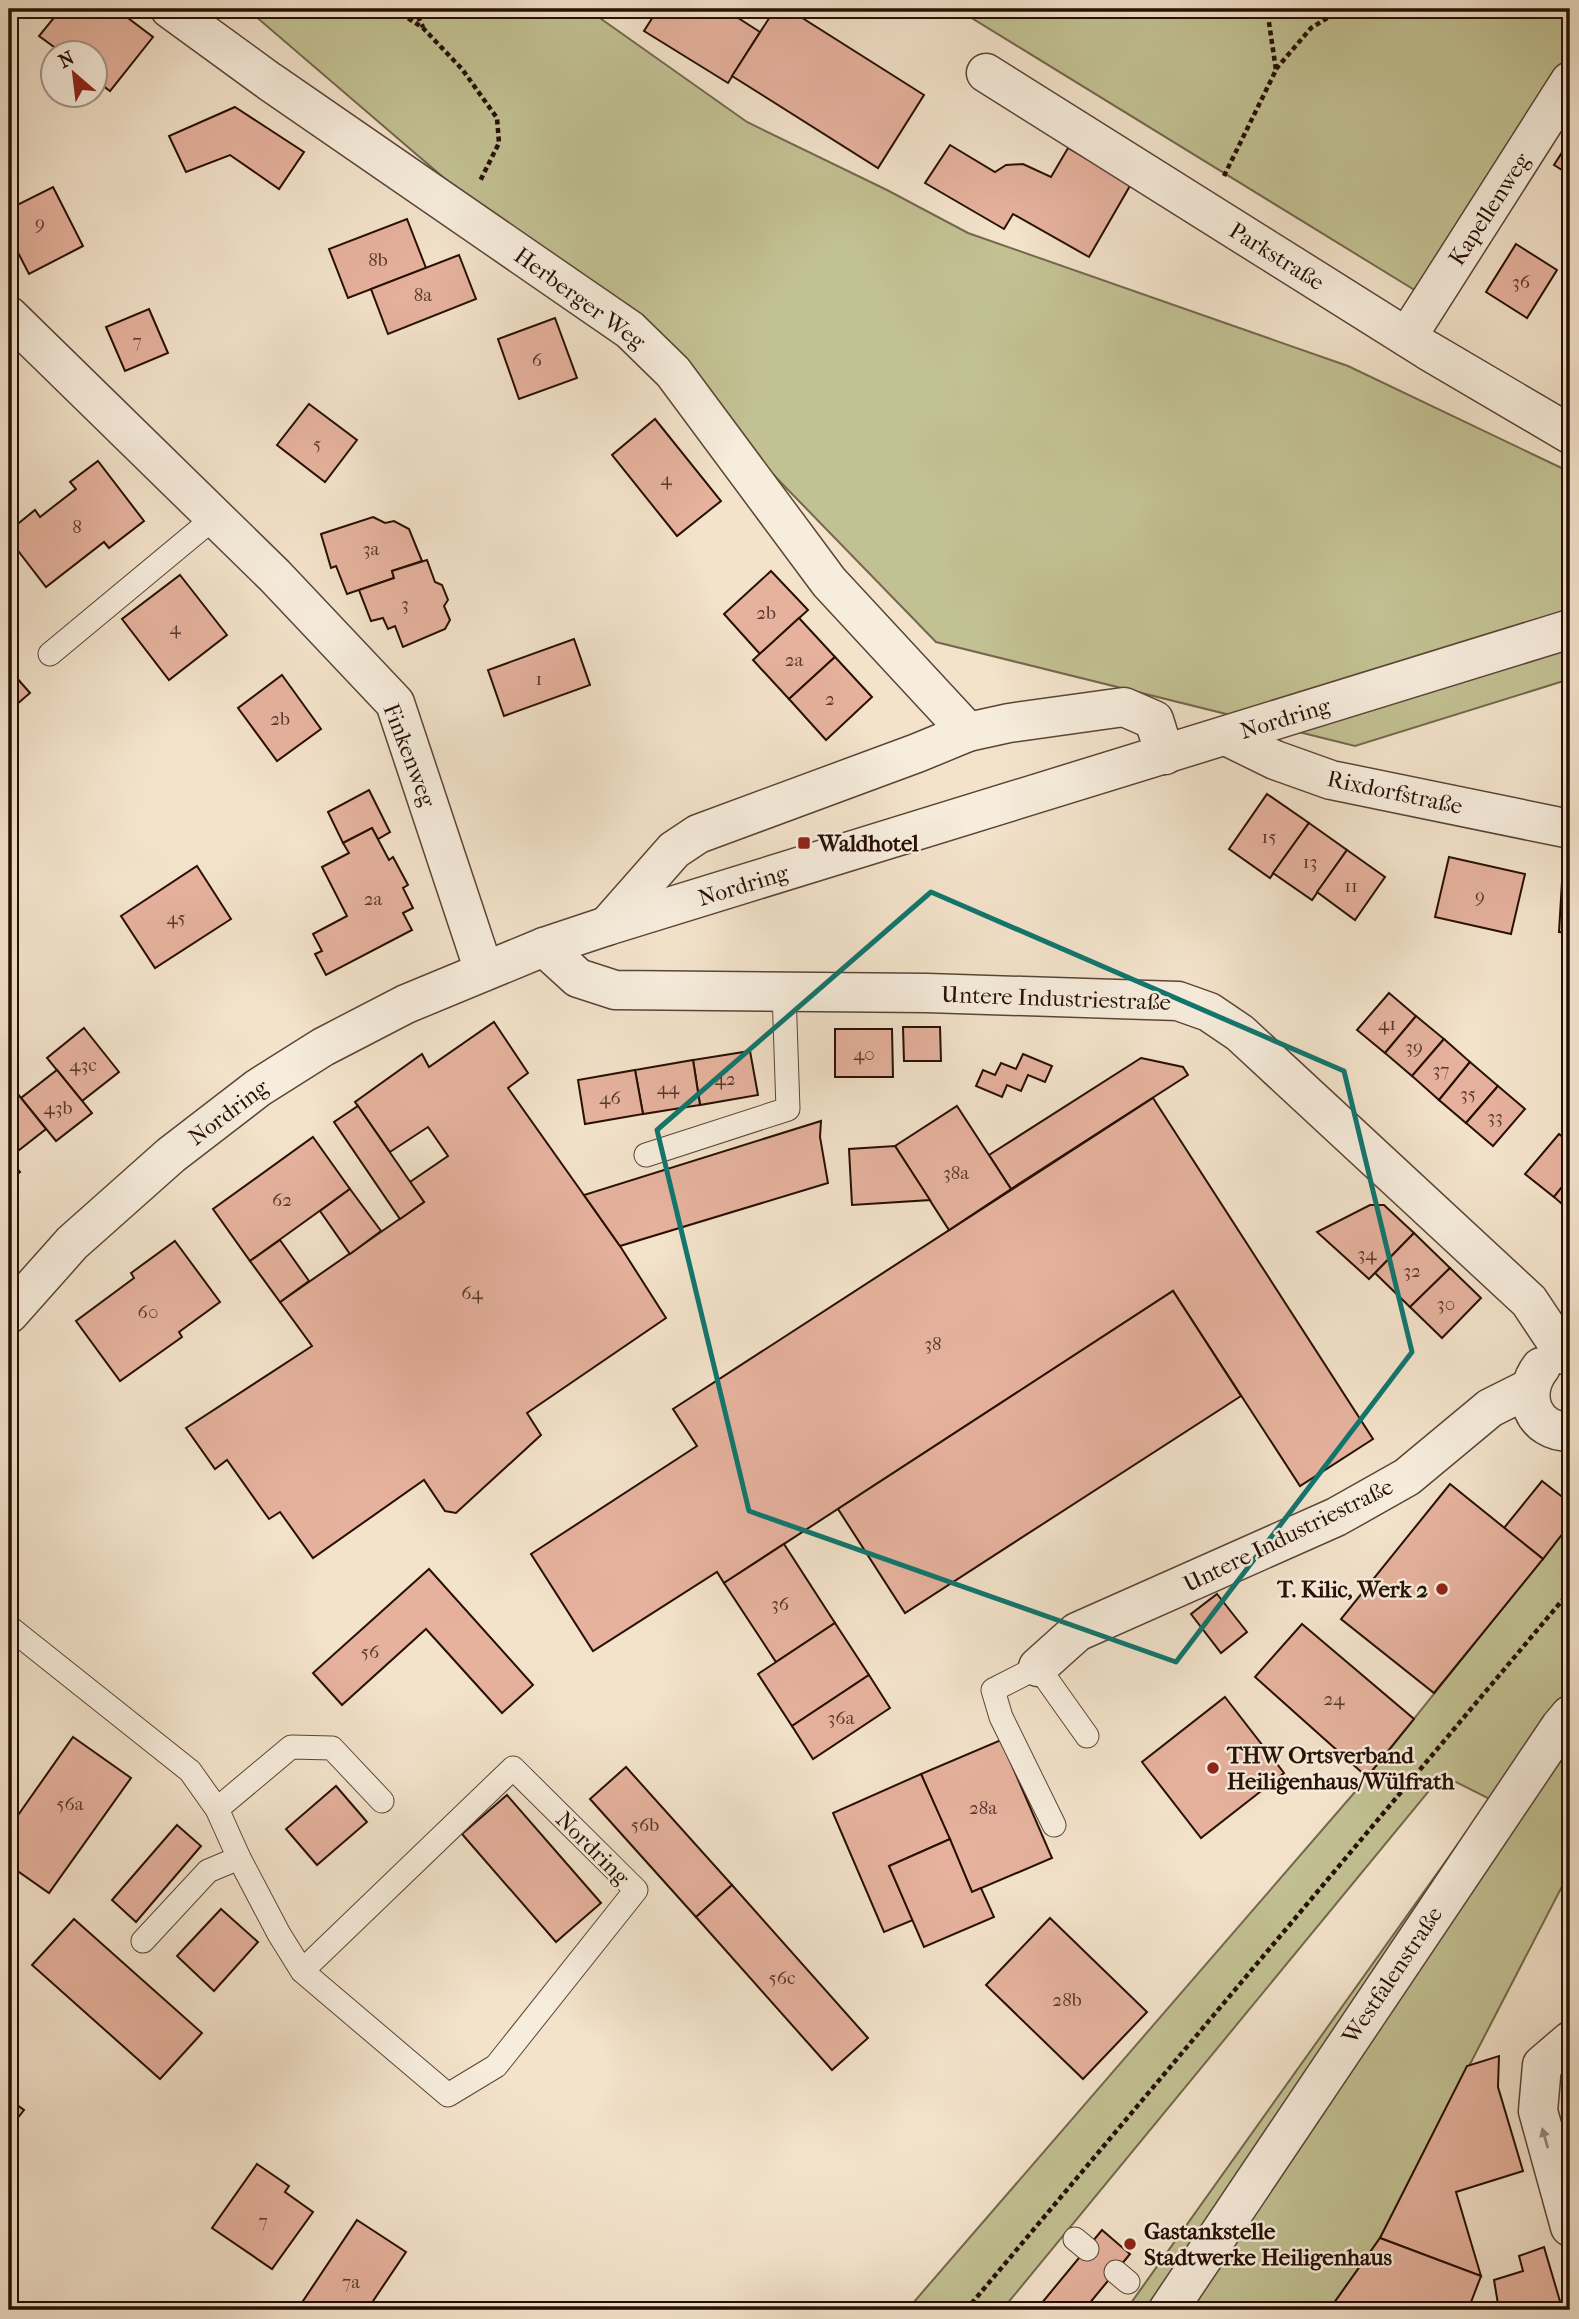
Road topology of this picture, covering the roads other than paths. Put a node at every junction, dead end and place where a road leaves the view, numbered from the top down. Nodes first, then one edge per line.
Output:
1 (170, 9) edge
2 (986, 73) dead end
3 (1570, 81) edge
4 (9, 316) edge
5 (1407, 337) junction
6 (1570, 434) edge
7 (215, 517) junction
8 (1570, 629) edge
9 (50, 654) dead end
10 (968, 732) junction
11 (1226, 736) junction
12 (1165, 755) junction
13 (1570, 829) edge
14 (607, 926) junction
15 (544, 947) junction
16 (484, 971) junction
17 (784, 992) junction
18 (646, 1155) dead end
19 (9, 1314) edge
20 (1568, 1356) edge
21 (1530, 1388) junction
22 (1570, 1432) edge
23 (9, 1627) edge
24 (1038, 1667) junction
25 (1570, 1715) edge
26 (1087, 1736) dead end
27 (382, 1801) dead end
28 (217, 1809) junction
29 (1054, 1825) dead end
30 (239, 1858) junction
31 (143, 1941) dead end
32 (302, 1971) junction
33 (1570, 2041) edge
34 (1570, 2227) edge
35 (1168, 2310) edge

1 - 10 street, Herberger Weg
2 - 5 street, Parkstraße
3 - 5 street, Kapellenweg
4 - 7 street, Finkenweg
5 - 6 street, Parkstraße
7 - 9 lane
7 - 16 street, Finkenweg
8 - 11 street, Nordring
10 - 12 street
10 - 14 street
11 - 12 street, Nordring
11 - 13 street, Rixdorfstraße
12 - 14 street, Nordring
14 - 15 street, Nordring
15 - 16 street, Nordring
15 - 17 street, Untere Industriestraße
16 - 19 street, Nordring
17 - 18 lane
17 - 20 street, Untere Industriestraße
20 - 21 street, Untere Industriestraße
21 - 22 street
21 - 24 street, Untere Industriestraße
23 - 28 lane, Nordring
24 - 26 lane
24 - 29 lane
25 - 35 street, Westfalenstraße
27 - 28 lane
28 - 30 lane, Nordring
30 - 31 lane
30 - 32 lane, Nordring
32 - 32 lane, Nordring
34 -> 33 street

